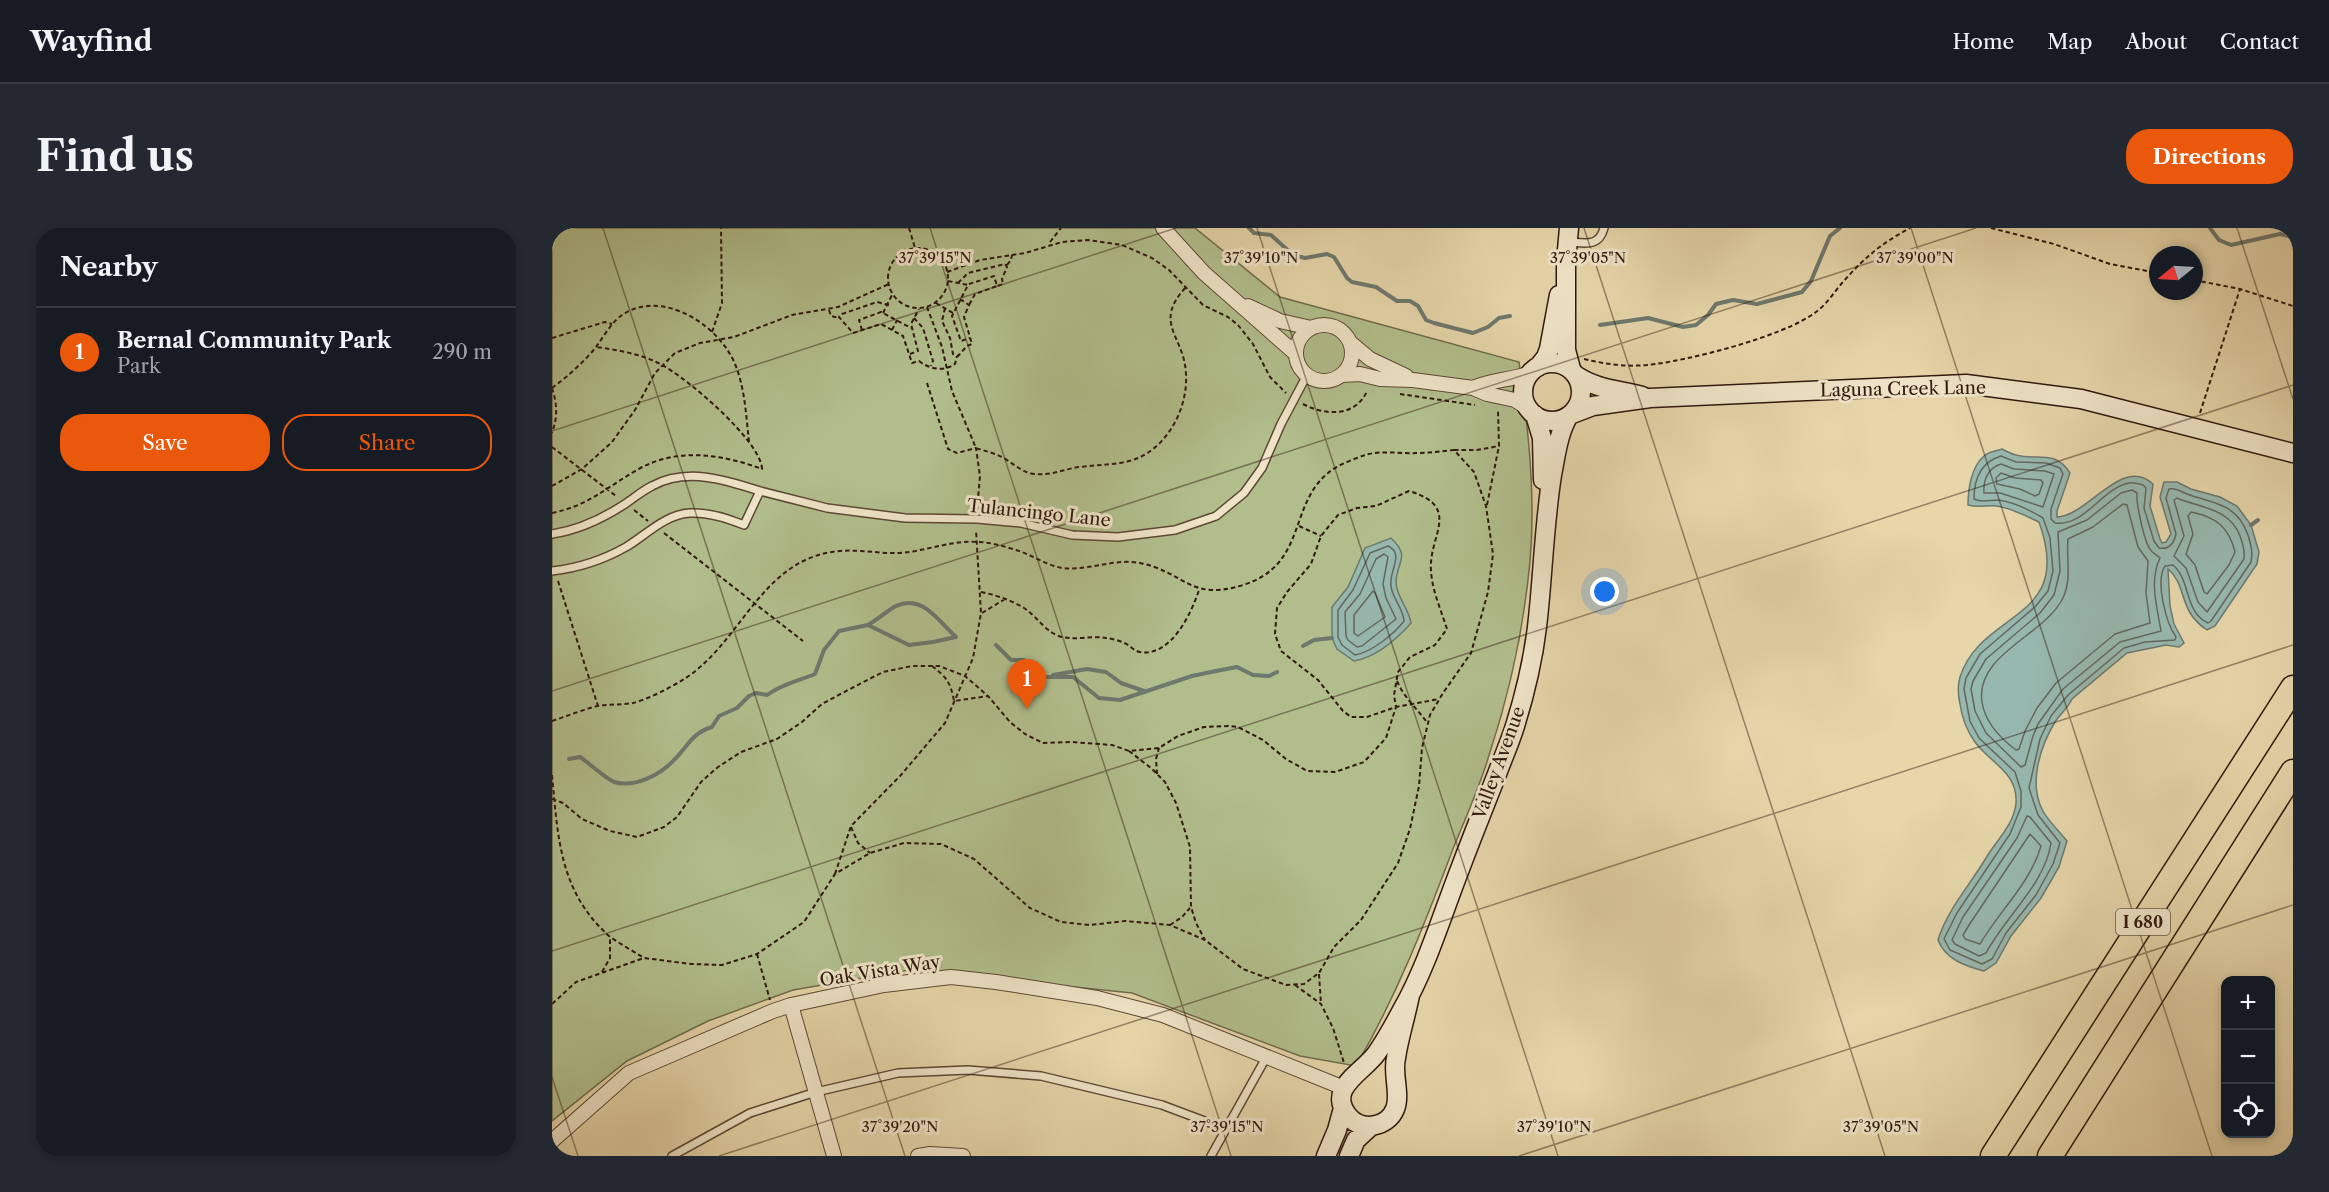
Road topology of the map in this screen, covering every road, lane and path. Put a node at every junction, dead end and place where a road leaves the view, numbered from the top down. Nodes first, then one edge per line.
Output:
1 (722, 228) edge
2 (909, 228) edge
3 (1060, 228) edge
4 (1163, 228) edge
5 (1604, 228) edge
6 (1910, 228) edge
7 (1991, 228) edge
8 (1049, 244) junction
9 (1567, 244) edge
10 (915, 249) junction
11 (1012, 255) junction
12 (1006, 265) junction
13 (2149, 271) edge
14 (947, 272) junction
15 (948, 280) junction
16 (2203, 282) edge
17 (958, 283) junction
18 (889, 284) junction
19 (968, 285) junction
20 (997, 286) junction
21 (1187, 286) junction
22 (2240, 289) junction
23 (892, 295) junction
24 (1233, 298) junction
25 (960, 300) junction
26 (936, 303) junction
27 (889, 305) junction
28 (969, 305) junction
29 (2293, 306) edge
30 (927, 307) junction
31 (945, 308) junction
32 (919, 309) junction
33 (829, 310) junction
34 (884, 313) junction
35 (953, 313) junction
36 (839, 317) junction
37 (913, 318) junction
38 (897, 320) junction
39 (612, 324) junction
40 (911, 328) junction
41 (1311, 328) junction
42 (862, 330) junction
43 (892, 330) junction
44 (712, 332) junction
45 (552, 338) edge
46 (970, 338) junction
47 (720, 340) junction
48 (1351, 343) junction
49 (596, 347) junction
50 (909, 354) junction
51 (1296, 354) junction
52 (957, 356) junction
53 (661, 364) junction
54 (931, 366) junction
55 (946, 368) junction
56 (1575, 368) junction
57 (1534, 370) junction
58 (1307, 375) junction
59 (1342, 375) junction
60 (1413, 380) junction
61 (927, 383) dead end
62 (552, 388) edge
63 (1369, 388) dead end
64 (1473, 388) junction
65 (1397, 394) dead end
66 (1650, 398) junction
67 (1294, 399) junction
68 (1475, 405) dead end
69 (1498, 408) dead end
70 (1532, 412) junction
71 (1570, 415) junction
72 (2195, 427) junction
73 (552, 433) edge
74 (749, 441) junction
75 (1499, 446) junction
76 (552, 447) edge
77 (976, 448) junction
78 (1454, 450) junction
79 (2293, 453) edge
80 (582, 469) junction
81 (762, 469) dead end
82 (552, 486) edge
83 (760, 491) junction
84 (620, 499) dead end
85 (1486, 506) junction
86 (632, 508) dead end
87 (977, 512) dead end
88 (1545, 521) junction
89 (650, 522) dead end
90 (1299, 526) junction
91 (976, 527) dead end
92 (662, 531) dead end
93 (552, 534) edge
94 (1320, 536) junction
95 (978, 542) junction
96 (554, 571) edge
97 (1199, 590) junction
98 (981, 592) junction
99 (1005, 599) junction
100 (755, 604) junction
101 (981, 613) junction
102 (803, 641) dead end
103 (932, 666) junction
104 (965, 676) junction
105 (1397, 680) junction
106 (2293, 688) edge
107 (988, 696) junction
108 (1439, 699) junction
109 (954, 701) junction
110 (1415, 705) junction
111 (598, 706) junction
112 (1396, 708) junction
113 (552, 721) edge
114 (1428, 724) junction
115 (1159, 748) junction
116 (1129, 751) junction
117 (2293, 772) edge
118 (1156, 774) junction
119 (552, 775) edge
120 (553, 799) edge
121 (850, 826) junction
122 (870, 853) junction
123 (835, 874) junction
124 (1191, 906) junction
125 (1170, 925) junction
126 (610, 936) junction
127 (1205, 940) junction
128 (757, 954) junction
129 (644, 958) junction
130 (602, 972) junction
131 (1319, 973) junction
132 (1294, 984) junction
133 (1410, 995) junction
134 (552, 1004) edge
135 (1321, 1004) junction
136 (791, 1005) junction
137 (773, 1011) junction
138 (1267, 1056) junction
139 (1352, 1069) junction
140 (1344, 1088) junction
141 (1396, 1089) junction
142 (816, 1092) junction
143 (1343, 1108) junction
144 (1371, 1126) junction
145 (1226, 1130) junction
146 (552, 1141) edge
147 (672, 1156) edge
148 (834, 1156) edge
149 (918, 1156) edge
150 (963, 1156) edge
151 (1211, 1156) edge
152 (1326, 1156) edge
153 (1350, 1156) edge
154 (1993, 1156) edge
155 (2050, 1156) edge

1 - 44 path
2 - 10 path
3 - 8 path
4 - 24 street
5 - 9 lane
6 - 56 path
7 - 13 path
8 - 11 path
8 - 21 path
9 - 56 street
9 - 57 street
10 - 14 path
10 - 18 path
11 - 12 path
11 - 14 path
12 - 17 path
12 - 20 path
14 - 15 path
15 - 17 path
15 - 26 path
16 - 22 path
17 - 19 path
18 - 23 path
18 - 33 path
19 - 20 path
19 - 25 path
20 - 28 path
21 - 67 path
21 - 77 path
22 - 29 path
22 - 72 path
23 - 27 path
23 - 32 path
24 - 41 street
24 - 51 street
25 - 28 path
25 - 35 path
26 - 30 path
26 - 31 path
27 - 34 path
27 - 36 path
28 - 46 path
30 - 32 path
30 - 55 path
31 - 35 path
31 - 52 path
32 - 37 path
33 - 36 path
33 - 47 path
34 - 38 path
34 - 42 path
35 - 46 path
36 - 42 path
37 - 40 path
37 - 54 path
38 - 40 path
38 - 43 path
39 - 44 path
39 - 45 path
39 - 49 path
40 - 50 path
41 - 48 street
41 - 51 street
42 - 43 path
43 - 50 path
44 - 47 path
46 - 52 path
47 - 53 path
47 - 74 path
48 - 59 street
48 - 60 street
49 - 53 path
49 - 62 path
50 - 54 path
51 - 58 street
52 - 55 path
53 - 74 path
53 - 80 path
54 - 55 path
55 - 77 path
56 - 57 street
56 - 66 street, Laguna Creek Lane
56 - 71 street
57 - 64 street
57 - 70 street
58 - 59 street
58 - 67 lane, Tulancingo Lane
59 - 60 street
60 - 64 street
61 - 77 path
62 - 73 path
63 - 67 path
64 - 70 street
65 - 68 path
66 - 71 street, Laguna Creek Lane
66 - 72 street, Laguna Creek Lane
67 - 83 lane, Tulancingo Lane
69 - 75 path
70 - 71 street
70 - 88 street, Valley Avenue
71 - 88 street, Valley Avenue
72 - 79 street, Laguna Creek Lane
74 - 81 path
75 - 78 path
75 - 85 path
76 - 80 path
77 - 87 path
78 - 85 path
78 - 90 path
80 - 82 path
80 - 84 path
83 - 93 lane, Tulancingo Lane
83 - 96 lane
85 - 108 path
86 - 89 path
88 - 133 street, Valley Avenue
90 - 94 path
90 - 97 path
91 - 95 path
92 - 100 path
94 - 105 path
94 - 112 path
95 - 97 path
95 - 98 path
95 - 100 path
96 - 111 path
97 - 99 path
98 - 99 path
98 - 101 path
99 - 101 path
100 - 102 path
100 - 111 path
101 - 104 path
103 - 104 path
103 - 109 path
103 - 120 path
104 - 107 path
104 - 109 path
105 - 110 path
105 - 112 path
106 - 154 highway, I 680
107 - 109 path
107 - 116 path
108 - 110 path
108 - 114 path
109 - 121 path
110 - 112 path
110 - 114 path
111 - 113 path
112 - 115 path
114 - 131 path
115 - 116 path
115 - 118 path
116 - 118 path
117 - 155 highway, I 680
118 - 124 path
119 - 120 path
120 - 126 path
121 - 122 path
121 - 123 path
122 - 123 path
122 - 125 path
123 - 128 path
124 - 125 path
124 - 127 path
125 - 127 path
126 - 129 path
126 - 130 path
127 - 132 path
128 - 129 path
128 - 137 path
129 - 130 path
130 - 134 path
131 - 132 path
131 - 135 path
132 - 135 path
133 - 139 street, Valley Avenue
133 - 141 street, Valley Avenue
135 - 139 path
136 - 137 street, Oak Vista Way
136 - 138 street, Oak Vista Way
136 - 142 street
137 - 146 street, Oak Vista Way
138 - 140 street, Oak Vista Way
138 - 145 lane
139 - 140 street, Valley Avenue
139 - 141 street
140 - 143 street
141 - 144 street, Valley Avenue
142 - 145 lane
142 - 147 lane
142 - 148 street
143 - 144 street
143 - 152 street
144 - 153 street, Valley Avenue
145 - 151 lane
149 - 150 street

